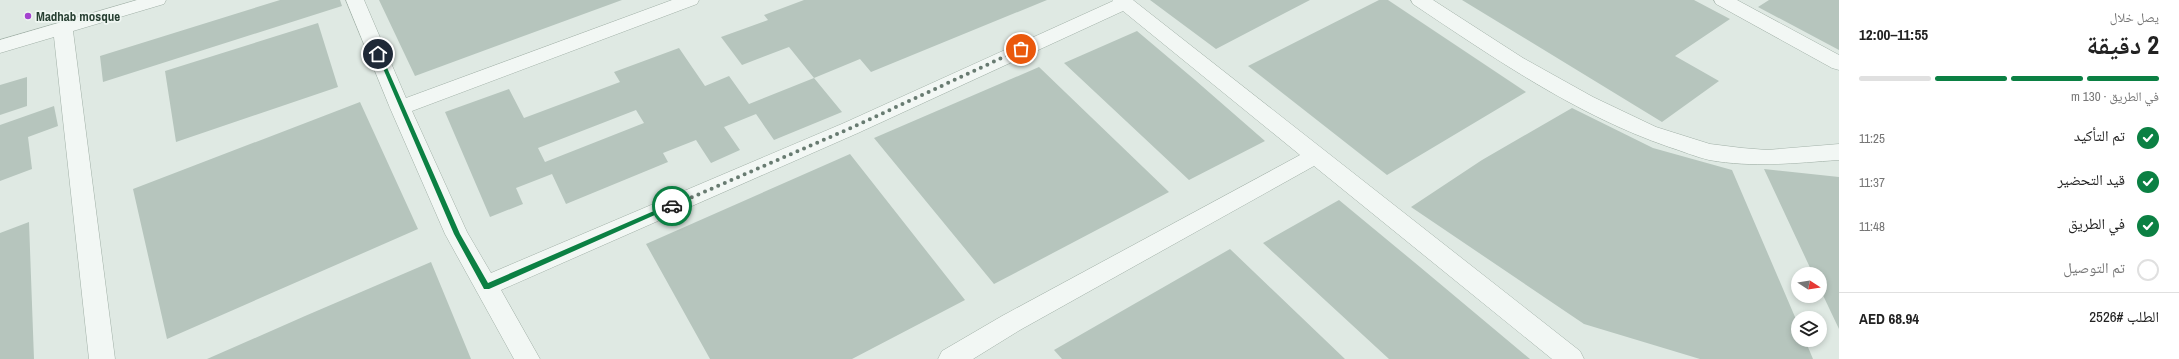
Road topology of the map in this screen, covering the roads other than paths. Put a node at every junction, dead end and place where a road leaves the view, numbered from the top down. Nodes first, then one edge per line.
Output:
1 (157, 0) edge
2 (355, 0) edge
3 (690, 0) edge
4 (1420, 0) edge
5 (1723, 0) edge
6 (1123, 2) edge
7 (63, 28) junction
8 (0, 47) edge
9 (1839, 63) edge
10 (400, 108) junction
11 (1839, 152) edge
12 (1317, 155) junction
13 (486, 286) junction
14 (102, 359) edge
15 (527, 359) edge
16 (951, 359) edge
17 (1570, 359) edge

1 - 7 street
2 - 10 street
3 - 10 street
4 - 11 street
5 - 9 street
6 - 12 street
6 - 13 street
7 - 8 street
7 - 14 street
10 - 13 street
12 - 16 street
12 - 17 street
13 - 15 street

